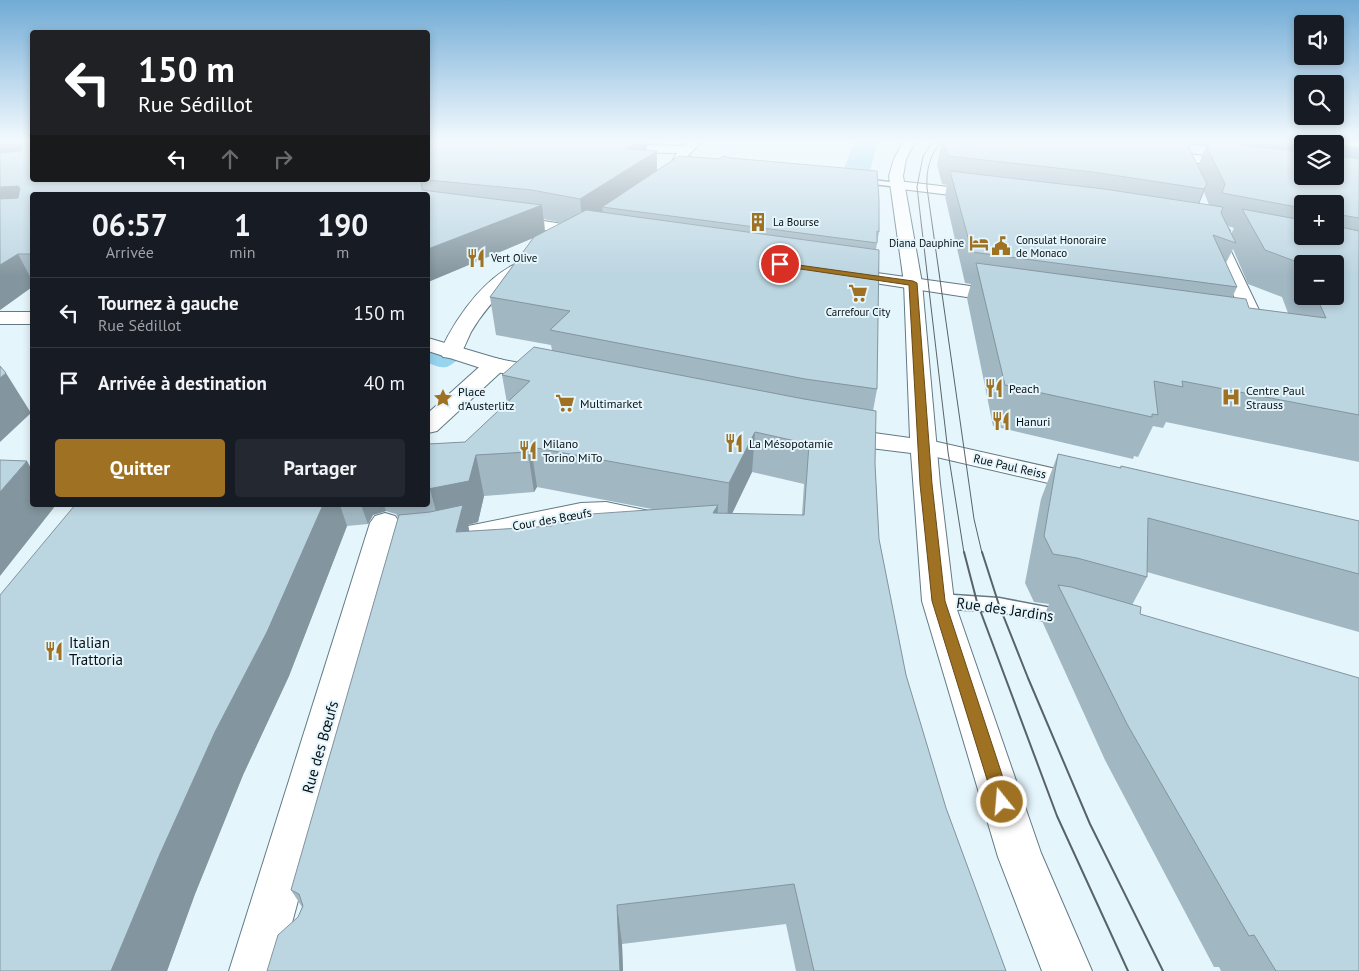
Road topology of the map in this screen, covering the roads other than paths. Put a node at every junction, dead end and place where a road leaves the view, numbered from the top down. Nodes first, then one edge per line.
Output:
1 (657, 185) edge
2 (898, 185) edge
3 (901, 185) edge
4 (645, 194) edge
5 (994, 196) edge
6 (495, 218) edge
7 (1240, 234) edge
8 (566, 246) edge
9 (544, 257) edge
10 (829, 271) edge
11 (913, 283) junction
12 (1028, 300) edge
13 (0, 318) edge
14 (30, 318) edge
15 (1241, 330) edge
16 (430, 345) edge
17 (451, 352) junction
18 (495, 365) junction
19 (570, 380) edge
20 (430, 424) edge
21 (818, 432) edge
22 (924, 447) junction
23 (1111, 490) edge
24 (675, 525) edge
25 (400, 540) joint
26 (938, 601) junction
27 (1084, 623) edge
28 (254, 971) edge
29 (1067, 971) edge

1 - 4 street
2 - 11 street
3 - 5 street
6 - 8 street
7 - 15 street
9 - 17 street
10 - 11 street
11 - 12 street
11 - 22 street
13 - 14 street
16 - 17 street
17 - 18 street
18 - 19 street
18 - 20 street
21 - 22 street, Rue Paul Reiss
22 - 23 street, Rue Paul Reiss
22 - 26 street
24 - 25 street, Cour des Bœufs
25 - 28 street, Rue des Bœufs
26 - 27 lane, Rue des Jardins
26 - 29 street

